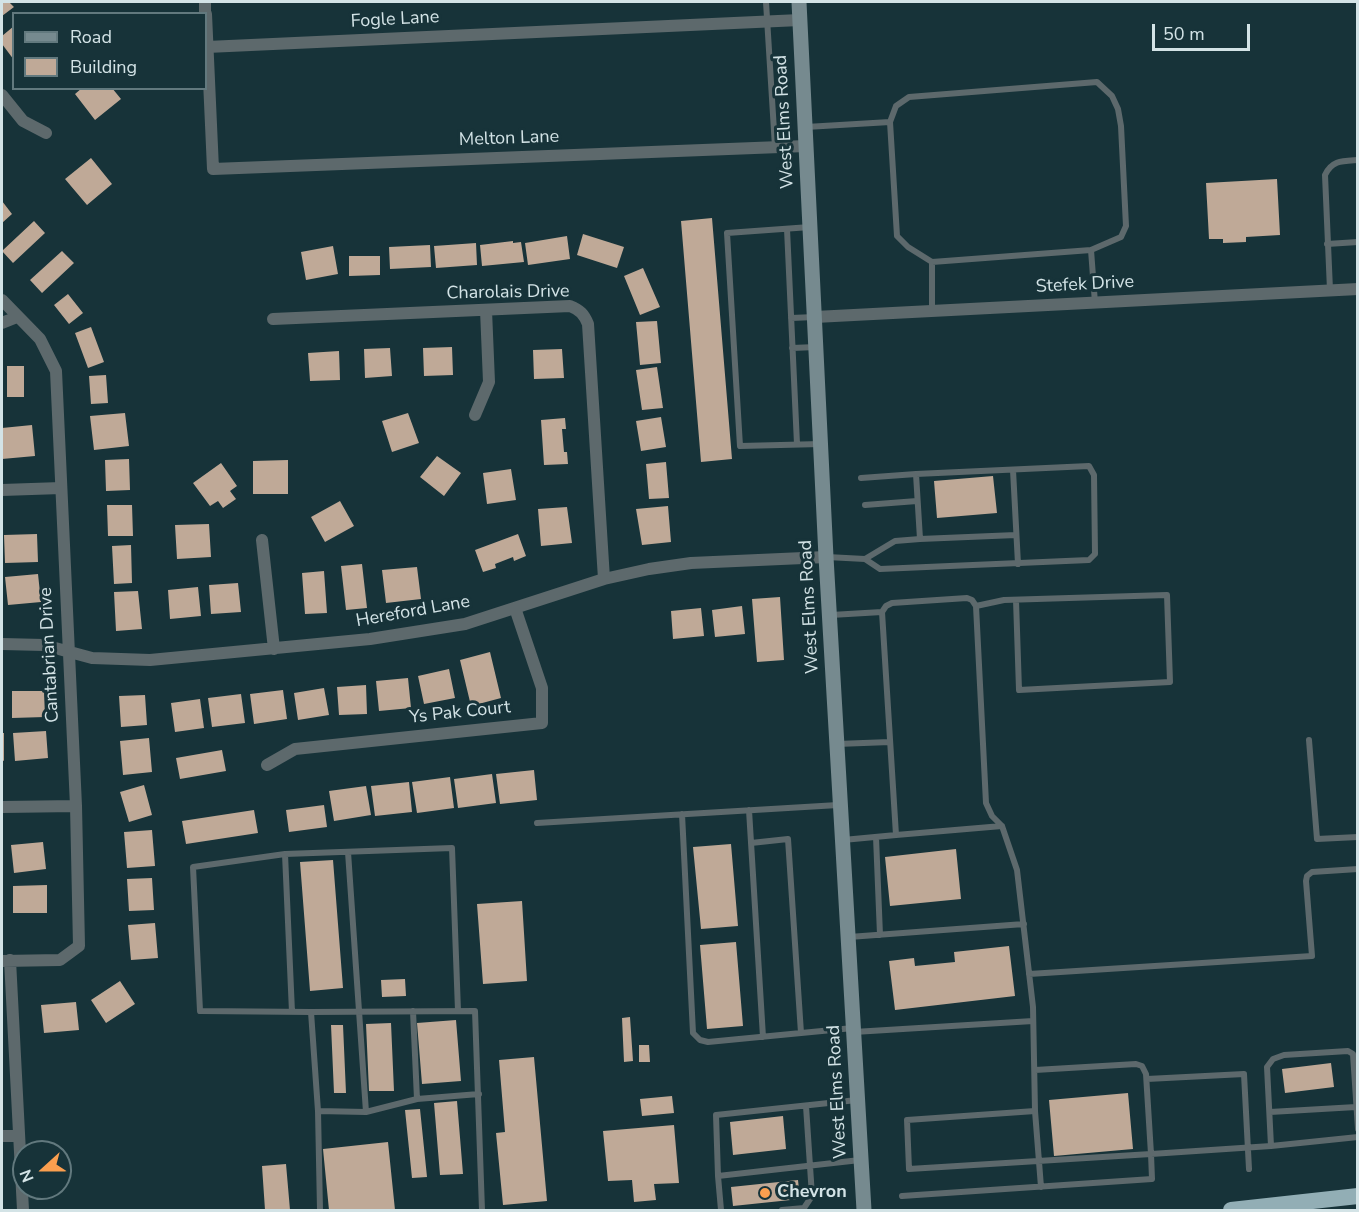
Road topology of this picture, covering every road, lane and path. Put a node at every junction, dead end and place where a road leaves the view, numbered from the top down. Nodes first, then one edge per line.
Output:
1 (766, 2) edge
2 (799, 2) edge
3 (800, 20) junction
4 (767, 21) junction
5 (207, 47) joint
6 (2, 95) edge
7 (890, 122) junction
8 (805, 127) junction
9 (46, 133) dead end
10 (806, 146) junction
11 (775, 147) junction
12 (1358, 160) edge
13 (810, 227) junction
14 (787, 229) junction
15 (1358, 242) edge
16 (1327, 244) junction
17 (1091, 250) junction
18 (932, 262) junction
19 (1358, 289) edge
20 (1330, 290) junction
21 (2, 300) edge
22 (1095, 303) junction
23 (486, 310) junction
24 (932, 311) junction
25 (814, 316) junction
26 (17, 317) junction
27 (791, 318) junction
28 (273, 319) dead end
29 (2, 323) edge
30 (816, 346) junction
31 (792, 348) junction
32 (475, 416) dead end
33 (797, 444) junction
34 (822, 444) junction
35 (1013, 470) junction
36 (916, 474) junction
37 (861, 478) dead end
38 (61, 488) junction
39 (2, 490) edge
40 (917, 501) junction
41 (865, 506) dead end
42 (1016, 535) junction
43 (920, 539) junction
44 (262, 540) dead end
45 (826, 557) junction
46 (865, 559) junction
47 (1018, 564) junction
48 (604, 579) junction
49 (1016, 600) junction
50 (976, 606) junction
51 (516, 608) junction
52 (882, 612) junction
53 (830, 615) junction
54 (2, 644) edge
55 (274, 649) junction
56 (67, 650) junction
57 (1310, 740) dead end
58 (890, 742) junction
59 (837, 744) junction
60 (267, 765) dead end
61 (841, 805) junction
62 (76, 806) junction
63 (2, 807) edge
64 (749, 810) junction
65 (682, 814) junction
66 (537, 823) dead end
67 (1002, 826) junction
68 (896, 836) junction
69 (876, 837) junction
70 (1358, 837) edge
71 (843, 840) junction
72 (751, 843) junction
73 (348, 852) junction
74 (285, 854) junction
75 (1358, 869) edge
76 (1024, 924) junction
77 (880, 935) junction
78 (848, 937) junction
79 (6, 961) edge
80 (1029, 974) junction
81 (413, 1011) junction
82 (458, 1011) junction
83 (292, 1012) junction
84 (311, 1012) junction
85 (358, 1012) junction
86 (1033, 1021) junction
87 (854, 1030) junction
88 (801, 1033) junction
89 (762, 1037) junction
90 (1035, 1070) junction
91 (1146, 1079) junction
92 (478, 1094) junction
93 (417, 1099) junction
94 (858, 1100) junction
95 (806, 1106) junction
96 (1356, 1107) edge
97 (318, 1111) junction
98 (1035, 1111) junction
99 (366, 1112) junction
100 (1270, 1112) junction
101 (1358, 1129) edge
102 (2, 1136) edge
103 (19, 1136) junction
104 (1358, 1137) edge
105 (1271, 1146) junction
106 (1248, 1147) junction
107 (1151, 1154) junction
108 (861, 1160) junction
109 (1039, 1160) junction
110 (811, 1166) junction
111 (1249, 1169) dead end
112 (718, 1176) junction
113 (1041, 1187) junction
114 (902, 1196) dead end
115 (1358, 1196) edge
116 (1314, 1206) edge
117 (23, 1210) edge
118 (320, 1210) edge
119 (482, 1210) edge
120 (721, 1210) edge
121 (782, 1210) edge
122 (864, 1210) edge
123 (1231, 1210) edge

1 - 4 lane
2 - 3 main road, West Elms Road
3 - 4 street, Fogle Lane
3 - 8 main road, West Elms Road
4 - 5 street, Fogle Lane
4 - 11 lane
5 - 11 street, Melton Lane
6 - 9 street
7 - 8 lane
7 - 17 lane
7 - 18 lane
8 - 10 main road, West Elms Road
10 - 11 street, Melton Lane
10 - 13 main road, West Elms Road
12 - 16 lane
13 - 14 lane
13 - 25 main road, West Elms Road
14 - 27 lane
14 - 33 lane
15 - 16 lane
16 - 20 lane
17 - 18 lane
17 - 22 lane
18 - 24 lane
19 - 20 street, Stefek Drive
20 - 22 street, Stefek Drive
21 - 26 street, Cantabrian Drive
22 - 24 street, Stefek Drive
23 - 28 street, Charolais Drive
23 - 32 street
23 - 48 street, Charolais Drive
24 - 25 street, Stefek Drive
25 - 27 lane
25 - 30 main road, West Elms Road
26 - 29 street
26 - 38 street, Cantabrian Drive
27 - 31 lane
30 - 31 lane
30 - 34 main road, West Elms Road
31 - 33 lane
33 - 34 lane
34 - 45 main road, West Elms Road
35 - 36 lane
35 - 42 lane
35 - 47 lane
36 - 37 lane
36 - 40 lane
38 - 39 street
38 - 56 street, Cantabrian Drive
40 - 41 lane
40 - 43 lane
42 - 43 lane
42 - 47 lane
43 - 46 lane
44 - 55 street
45 - 46 lane
45 - 48 street, Hereford Lane
45 - 53 main road, West Elms Road
46 - 47 lane
48 - 51 street, Hereford Lane
49 - 49 lane
49 - 50 lane
50 - 52 lane
50 - 67 lane
51 - 55 street, Hereford Lane
51 - 60 street, Ys Pak Court
52 - 53 lane
52 - 58 lane
53 - 59 main road, West Elms Road
54 - 56 street, Hereford Lane
55 - 56 street, Hereford Lane
56 - 62 street, Cantabrian Drive
57 - 70 lane
58 - 59 lane
58 - 68 lane
59 - 61 main road, West Elms Road
61 - 64 lane
61 - 71 main road, West Elms Road
62 - 63 street
62 - 79 street, Cantabrian Drive
64 - 65 lane
64 - 72 lane
65 - 66 lane
65 - 89 lane
67 - 68 lane
67 - 76 lane
68 - 69 lane
69 - 71 lane
69 - 77 lane
71 - 78 main road, West Elms Road
72 - 88 lane
72 - 89 lane
73 - 74 lane
73 - 82 lane
73 - 85 lane
74 - 83 lane
74 - 83 lane
75 - 80 lane
76 - 77 lane
76 - 80 lane
77 - 78 lane
78 - 87 main road, West Elms Road
79 - 103 street
80 - 86 lane
81 - 82 lane
81 - 85 lane
81 - 93 lane
82 - 92 lane
83 - 84 lane
84 - 85 lane
84 - 97 lane
85 - 99 lane
86 - 87 lane
86 - 90 lane
87 - 88 lane
87 - 94 main road, West Elms Road
88 - 89 lane
90 - 91 lane
90 - 98 lane
91 - 106 lane
91 - 107 lane
92 - 93 lane
92 - 119 lane
93 - 99 lane
94 - 95 lane
94 - 108 main road, West Elms Road
95 - 110 lane
95 - 112 lane
96 - 100 lane
96 - 100 lane
96 - 101 lane
97 - 99 lane
97 - 118 lane
98 - 109 lane
98 - 109 lane
100 - 105 lane
102 - 103 street
103 - 117 street
104 - 105 lane
105 - 106 lane
106 - 107 lane
106 - 111 lane
107 - 109 lane
107 - 113 lane
108 - 110 lane
108 - 122 main road, West Elms Road
109 - 113 lane
110 - 112 lane
110 - 121 lane
112 - 120 lane
113 - 114 lane
115 - 116 highway
116 - 123 highway

